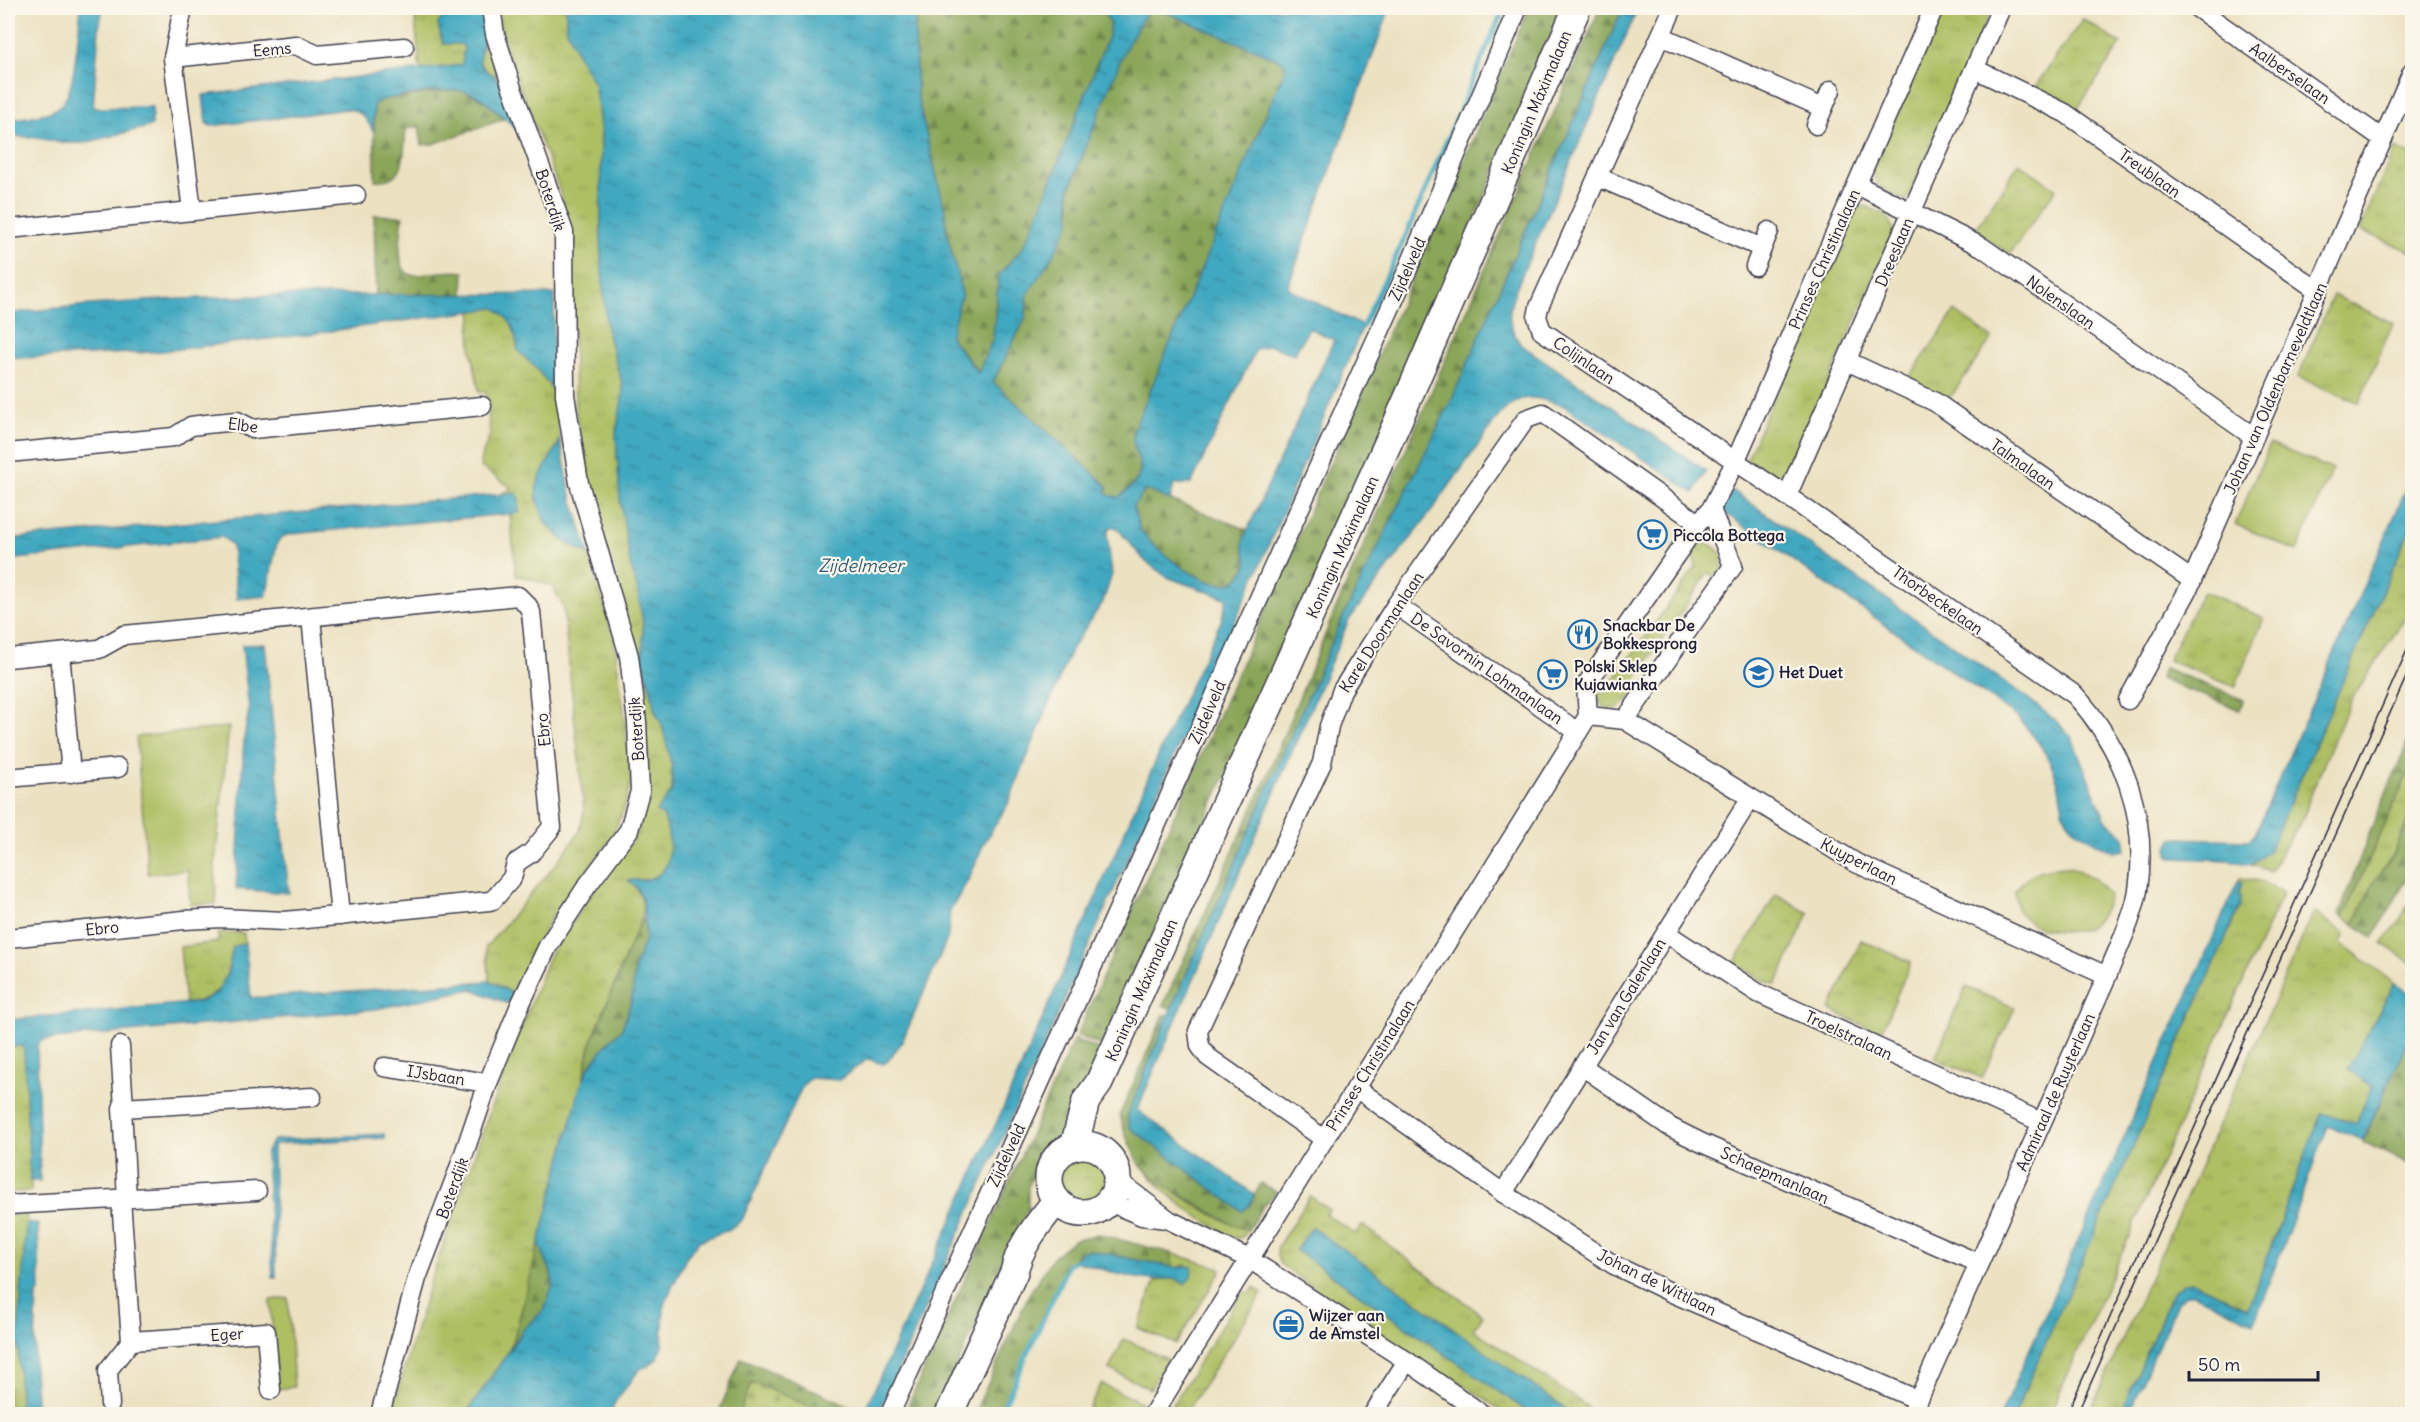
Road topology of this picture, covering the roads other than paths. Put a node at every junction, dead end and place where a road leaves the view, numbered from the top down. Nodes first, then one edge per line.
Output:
1 (183, 8) edge
2 (490, 8) edge
3 (1518, 8) edge
4 (1577, 8) edge
5 (1673, 8) edge
6 (1934, 8) edge
7 (2001, 8) edge
8 (2197, 8) edge
9 (1661, 36) junction
10 (404, 47) dead end
11 (173, 58) junction
12 (1975, 69) junction
13 (2412, 72) edge
14 (1831, 90) dead end
15 (1823, 108) junction
16 (1816, 126) dead end
17 (2384, 139) junction
18 (1598, 177) junction
19 (1857, 185) junction
20 (356, 195) dead end
21 (192, 211) junction
22 (1911, 213) junction
23 (8, 230) edge
24 (1769, 231) dead end
25 (1762, 248) junction
26 (1755, 266) dead end
27 (2318, 290) junction
28 (1847, 361) junction
29 (482, 406) dead end
30 (2254, 437) junction
31 (8, 453) edge
32 (1735, 462) junction
33 (1787, 496) junction
34 (1705, 516) junction
35 (2192, 579) junction
36 (1396, 605) junction
37 (311, 617) junction
38 (60, 653) junction
39 (8, 658) edge
40 (2128, 700) dead end
41 (1588, 716) junction
42 (1625, 720) junction
43 (1578, 732) junction
44 (2119, 760) joint
45 (118, 768) dead end
46 (71, 773) junction
47 (8, 778) edge
48 (1750, 799) junction
49 (340, 916) junction
50 (1666, 933) junction
51 (8, 938) edge
52 (2107, 976) junction
53 (120, 1046) dead end
54 (1582, 1066) junction
55 (384, 1067) dead end
56 (488, 1083) junction
57 (1356, 1088) junction
58 (312, 1097) dead end
59 (124, 1108) junction
60 (2041, 1122) junction
61 (1324, 1139) junction
62 (1084, 1146) junction
63 (257, 1191) dead end
64 (1113, 1192) junction
65 (1503, 1193) junction
66 (124, 1199) junction
67 (8, 1205) edge
68 (1063, 1206) junction
69 (1249, 1259) junction
70 (1978, 1263) junction
71 (131, 1341) junction
72 (1407, 1361) junction
73 (271, 1390) dead end
74 (110, 1405) dead end
75 (1915, 1407) edge
76 (380, 1414) edge
77 (890, 1414) edge
78 (949, 1414) edge
79 (1153, 1414) edge
80 (1373, 1414) edge
81 (1482, 1414) edge

1 - 11 street
2 - 56 street, Boterdijk
3 - 77 street, Zijdelveld
4 - 62 street, Koningin Máximalaan
5 - 9 street, Colijnlaan
6 - 19 street, Prinses Christinalaan
7 - 12 street, Dreeslaan
8 - 17 street, Aalberselaan
9 - 15 street
9 - 18 street, Colijnlaan
10 - 11 street, Eems
11 - 21 street
12 - 22 street, Dreeslaan
12 - 27 street, Treublaan
13 - 17 street, Johan van Oldenbarneveldtlaan
14 - 15 street
15 - 16 street
17 - 27 street, Johan van Oldenbarneveldtlaan
18 - 25 street
18 - 32 street, Colijnlaan
19 - 22 street, Nolenslaan
19 - 32 street, Prinses Christinalaan
20 - 21 street
21 - 23 street
22 - 28 street, Dreeslaan
22 - 30 street, Nolenslaan
24 - 25 street
25 - 26 street
27 - 30 street, Johan van Oldenbarneveldtlaan
28 - 33 street, Dreeslaan
28 - 35 street, Talmalaan
29 - 31 street, Elbe
30 - 35 street, Johan van Oldenbarneveldtlaan
32 - 33 street, Thorbeckelaan
32 - 34 street, Prinses Christinalaan
33 - 44 street, Thorbeckelaan
34 - 36 street, Karel Doormanlaan
34 - 41 street, Prinses Christinalaan
34 - 42 street
35 - 40 street, Johan van Oldenbarneveldtlaan
36 - 43 street, De Savornin Lohmanlaan
36 - 61 street, Karel Doormanlaan
37 - 38 street, Ebro
37 - 49 street
37 - 49 street, Ebro
38 - 39 street, Ebro
38 - 46 street
41 - 42 street
41 - 43 street, Prinses Christinalaan
42 - 48 street, Kuyperlaan
43 - 57 street, Prinses Christinalaan
44 - 52 street, Admiraal de Ruyterlaan
45 - 46 street
46 - 47 street
48 - 50 street, Jan van Galenlaan
48 - 52 street, Kuyperlaan
49 - 51 street, Ebro
50 - 54 street, Jan van Galenlaan
50 - 60 street, Troelstralaan
52 - 60 street, Admiraal de Ruyterlaan
53 - 59 street
54 - 65 street, Jan van Galenlaan
54 - 70 street, Schaepmanlaan
55 - 56 street, IJsbaan
56 - 76 street, Boterdijk
57 - 61 street, Prinses Christinalaan
57 - 65 street, Johan de Wittlaan
58 - 59 street
59 - 66 street
60 - 70 street, Admiraal de Ruyterlaan
61 - 69 street, Prinses Christinalaan
62 - 64 street
62 - 68 street
63 - 66 street
64 - 68 street
64 - 69 street
65 - 75 street, Johan de Wittlaan
66 - 67 street
66 - 71 street
68 - 78 street
69 - 72 street
69 - 79 street, Prinses Christinalaan
70 - 75 street, Admiraal de Ruyterlaan
71 - 73 street, Eger
71 - 74 street
72 - 80 street
72 - 81 street

